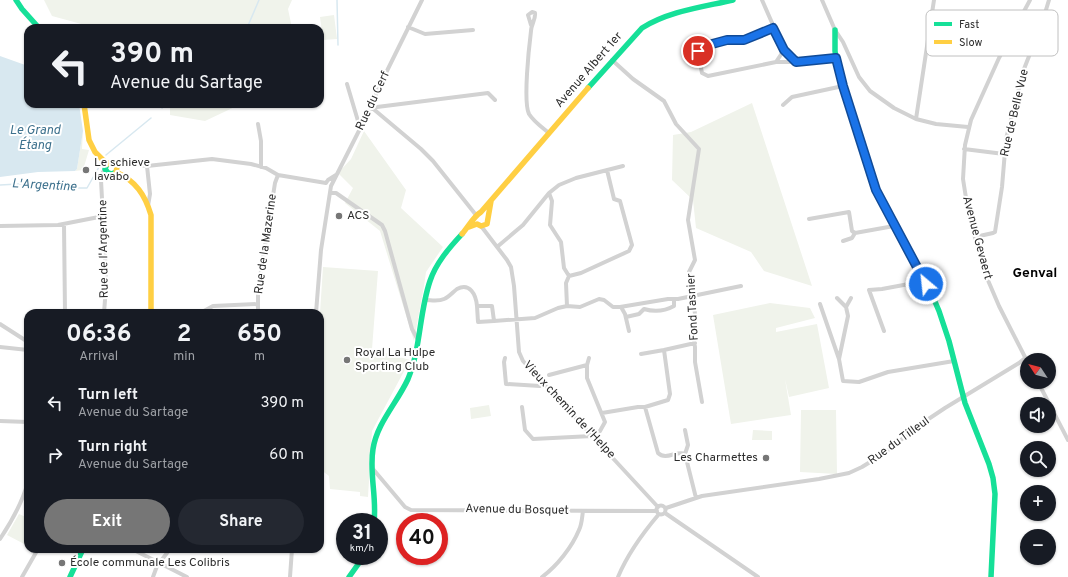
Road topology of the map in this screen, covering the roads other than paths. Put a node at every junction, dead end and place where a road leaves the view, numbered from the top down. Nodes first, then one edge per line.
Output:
1 (16, 0) edge
2 (422, 0) edge
3 (733, 0) edge
4 (762, 0) edge
5 (822, 0) edge
6 (934, 0) edge
7 (1030, 0) edge
8 (1049, 0) edge
9 (932, 10) edge
10 (1025, 10) edge
11 (1046, 10) edge
12 (35, 24) edge
13 (531, 25) dead end
14 (408, 27) junction
15 (773, 28) junction
16 (473, 30) dead end
17 (835, 30) junction
18 (784, 50) junction
19 (926, 53) edge
20 (1000, 56) edge
21 (1030, 56) edge
22 (836, 58) junction
23 (612, 60) junction
24 (776, 62) junction
25 (796, 62) junction
26 (346, 84) dead end
27 (843, 86) junction
28 (495, 100) dead end
29 (783, 105) dead end
30 (84, 108) edge
31 (372, 108) junction
32 (916, 119) junction
33 (258, 124) dead end
34 (361, 126) junction
35 (968, 127) junction
36 (549, 133) junction
37 (964, 149) junction
38 (1004, 154) junction
39 (116, 165) junction
40 (147, 166) junction
41 (261, 166) junction
42 (623, 166) dead end
43 (107, 169) junction
44 (607, 170) junction
45 (116, 172) junction
46 (278, 175) junction
47 (330, 183) junction
48 (330, 193) junction
49 (550, 193) junction
50 (491, 201) junction
51 (148, 206) junction
52 (104, 216) junction
53 (488, 216) junction
54 (809, 219) dead end
55 (479, 220) junction
56 (64, 224) junction
57 (0, 226) edge
58 (894, 226) junction
59 (855, 233) junction
60 (975, 237) junction
61 (843, 240) dead end
62 (496, 247) junction
63 (568, 276) junction
64 (924, 281) junction
65 (742, 286) dead end
66 (693, 296) junction
67 (836, 298) dead end
68 (851, 298) dead end
69 (674, 299) junction
70 (425, 300) junction
71 (643, 303) junction
72 (258, 304) junction
73 (820, 304) dead end
74 (477, 306) junction
75 (567, 306) junction
76 (621, 307) junction
77 (846, 307) junction
78 (644, 308) junction
79 (65, 309) edge
80 (104, 309) edge
81 (151, 309) edge
82 (208, 309) edge
83 (258, 309) edge
84 (316, 309) edge
85 (626, 317) junction
86 (516, 320) junction
87 (494, 321) junction
88 (0, 324) edge
89 (629, 331) dead end
90 (884, 331) dead end
91 (24, 339) edge
92 (418, 340) junction
93 (695, 343) junction
94 (0, 347) edge
95 (24, 350) edge
96 (664, 350) junction
97 (1023, 353) edge
98 (641, 354) dead end
99 (505, 358) dead end
100 (589, 358) dead end
101 (839, 359) junction
102 (954, 361) junction
103 (1020, 363) edge
104 (587, 365) junction
105 (549, 375) dead end
106 (544, 384) junction
107 (1042, 389) edge
108 (964, 396) junction
109 (702, 402) dead end
110 (522, 407) dead end
111 (646, 407) junction
112 (602, 413) junction
113 (0, 421) edge
114 (24, 422) edge
115 (685, 430) dead end
116 (592, 436) junction
117 (1068, 440) edge
118 (685, 454) junction
119 (372, 469) junction
120 (24, 495) edge
121 (23, 498) joint
122 (696, 498) junction
123 (658, 510) junction
124 (665, 510) junction
125 (583, 511) junction
126 (375, 513) edge
127 (0, 539) edge
128 (36, 553) edge
129 (81, 553) edge
130 (141, 553) edge
131 (167, 553) edge
132 (292, 553) edge
133 (160, 562) junction
134 (358, 565) edge
135 (22, 577) edge
136 (70, 577) edge
137 (153, 577) edge
138 (187, 577) edge
139 (290, 577) edge
140 (349, 577) edge
141 (542, 577) edge
142 (618, 577) edge
143 (758, 577) edge
144 (991, 577) edge

1 - 12 main road
2 - 14 street, Rue du Cerf
3 - 23 main road, Avenue Albert 1er
4 - 15 street
5 - 17 street
6 - 9 street
7 - 10 street, Avenue Gevaert
8 - 11 street, Rue de Belle Vue
13 - 36 street
14 - 16 street
14 - 31 street, Rue du Cerf
15 - 18 street
15 - 24 street
17 - 22 main road
17 - 32 street
18 - 24 street
18 - 25 street
19 - 32 street
20 - 35 street, Avenue Gevaert
21 - 38 street, Rue de Belle Vue
22 - 25 street
22 - 27 main road
23 - 36 main road, Avenue Albert 1er
23 - 66 street, Fond Tasnier
24 - 25 street
26 - 34 street
27 - 29 street
27 - 58 main road
28 - 31 street, Rue du Cerf
30 - 43 main road
31 - 34 street, Rue du Cerf
31 - 55 street, Vieux chemin de l'Helpe
32 - 35 street
33 - 41 street
34 - 47 street, Rue du Cerf
35 - 37 street, Avenue Gevaert
36 - 50 main road, Avenue Albert 1er
37 - 38 street
37 - 60 street, Avenue Gevaert
38 - 60 street, Rue de Belle Vue
39 - 40 street
39 - 43 main road
39 - 45 main road
40 - 41 street
40 - 51 street
41 - 46 street
42 - 44 street
43 - 45 main road
43 - 52 street, Rue de l'Argentine
44 - 49 street
44 - 63 street
45 - 51 main road
46 - 47 street
46 - 72 street, Rue de la Mazerine
47 - 48 street, Rue du Cerf
48 - 84 street, Rue du Cerf
48 - 92 street
49 - 62 street
49 - 63 street
50 - 53 main road, Avenue Albert 1er
50 - 55 main road, Avenue Albert 1er
51 - 81 main road
52 - 56 street
52 - 80 street, Rue de l'Argentine
53 - 55 main road
53 - 55 main road, Avenue Albert 1er
54 - 59 street
55 - 62 street, Vieux chemin de l'Helpe
55 - 70 main road, Avenue Albert 1er
56 - 57 street
56 - 79 street
58 - 59 street
58 - 64 main road
59 - 61 street
60 - 97 street, Avenue Gevaert
62 - 86 street, Vieux chemin de l'Helpe
63 - 75 street
64 - 90 street
64 - 102 main road
65 - 66 street
66 - 69 street
66 - 93 street, Fond Tasnier
67 - 77 street
68 - 77 street
69 - 71 street
69 - 78 street
70 - 74 street
70 - 92 main road, Avenue Albert 1er
71 - 76 street
71 - 78 street
72 - 82 street
72 - 83 street, Rue de la Mazerine
73 - 101 street
74 - 87 street
74 - 87 street
75 - 76 street
75 - 86 street
76 - 85 street
77 - 101 street
78 - 85 street
85 - 89 street
86 - 87 street
86 - 106 street, Vieux chemin de l'Helpe
88 - 91 street
92 - 119 main road, Avenue Albert 1er
93 - 96 street
93 - 109 street, Fond Tasnier
94 - 95 street
96 - 98 street
96 - 111 street
99 - 106 street
100 - 104 street
101 - 102 street
102 - 108 main road
103 - 108 street, Rue du Tilleul
104 - 105 street
104 - 112 street
106 - 116 street, Vieux chemin de l'Helpe
107 - 117 street
108 - 122 street, Rue du Tilleul
108 - 144 main road
110 - 116 street
111 - 112 street
111 - 118 street
112 - 116 street
113 - 114 street
115 - 118 street
116 - 123 street, Vieux chemin de l'Helpe
118 - 122 street
119 - 125 street, Avenue du Bosquet
119 - 126 main road, Avenue Albert 1er
120 - 121 street
121 - 127 street
122 - 124 street, Rue du Tilleul
123 - 124 street
123 - 124 street
123 - 125 street, Avenue du Bosquet
123 - 142 street
124 - 143 street
125 - 141 street
128 - 135 street
129 - 136 main road
130 - 133 street
131 - 133 street
132 - 139 street
133 - 137 street
133 - 138 street
134 - 140 main road

